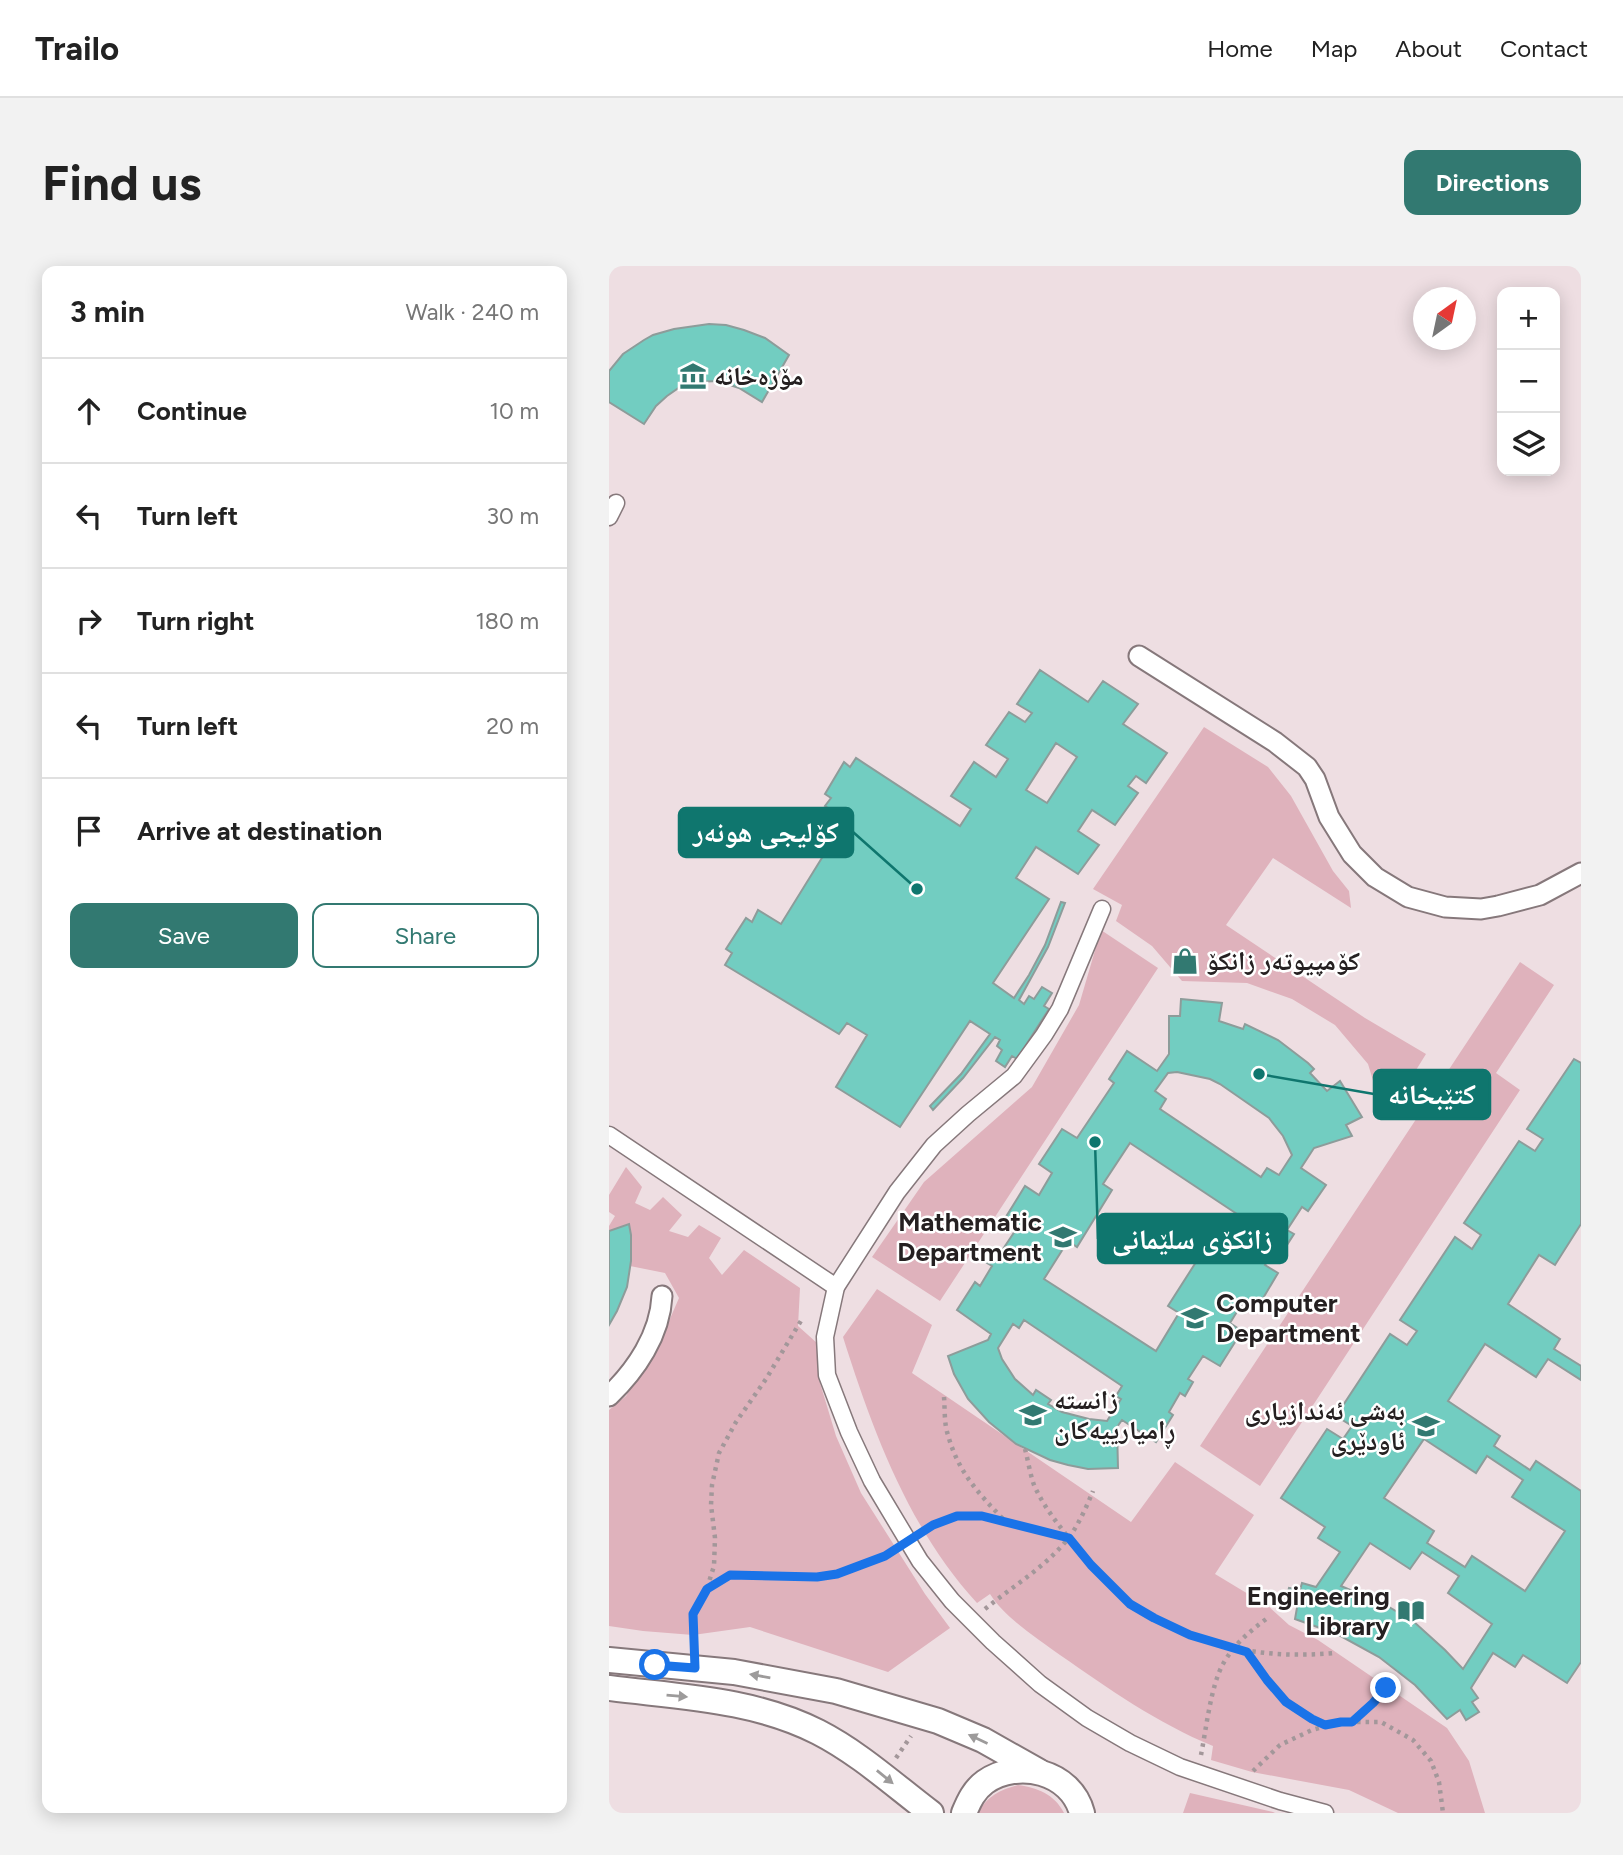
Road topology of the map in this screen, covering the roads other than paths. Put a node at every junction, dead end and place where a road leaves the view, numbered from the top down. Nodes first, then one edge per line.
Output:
1 (1139, 656) dead end
2 (1581, 873) edge
3 (1102, 909) dead end
4 (609, 1135) edge
5 (835, 1287) junction
6 (663, 1296) dead end
7 (609, 1396) edge
8 (609, 1660) edge
9 (609, 1688) edge
10 (1038, 1771) junction
11 (1083, 1811) edge
12 (931, 1813) edge
13 (964, 1813) edge
14 (1325, 1813) edge

1 - 2 street
3 - 5 street
4 - 5 street
5 - 14 street
6 - 7 street
10 -> 8 street
9 -> 12 street
10 - 11 street
10 - 13 street

